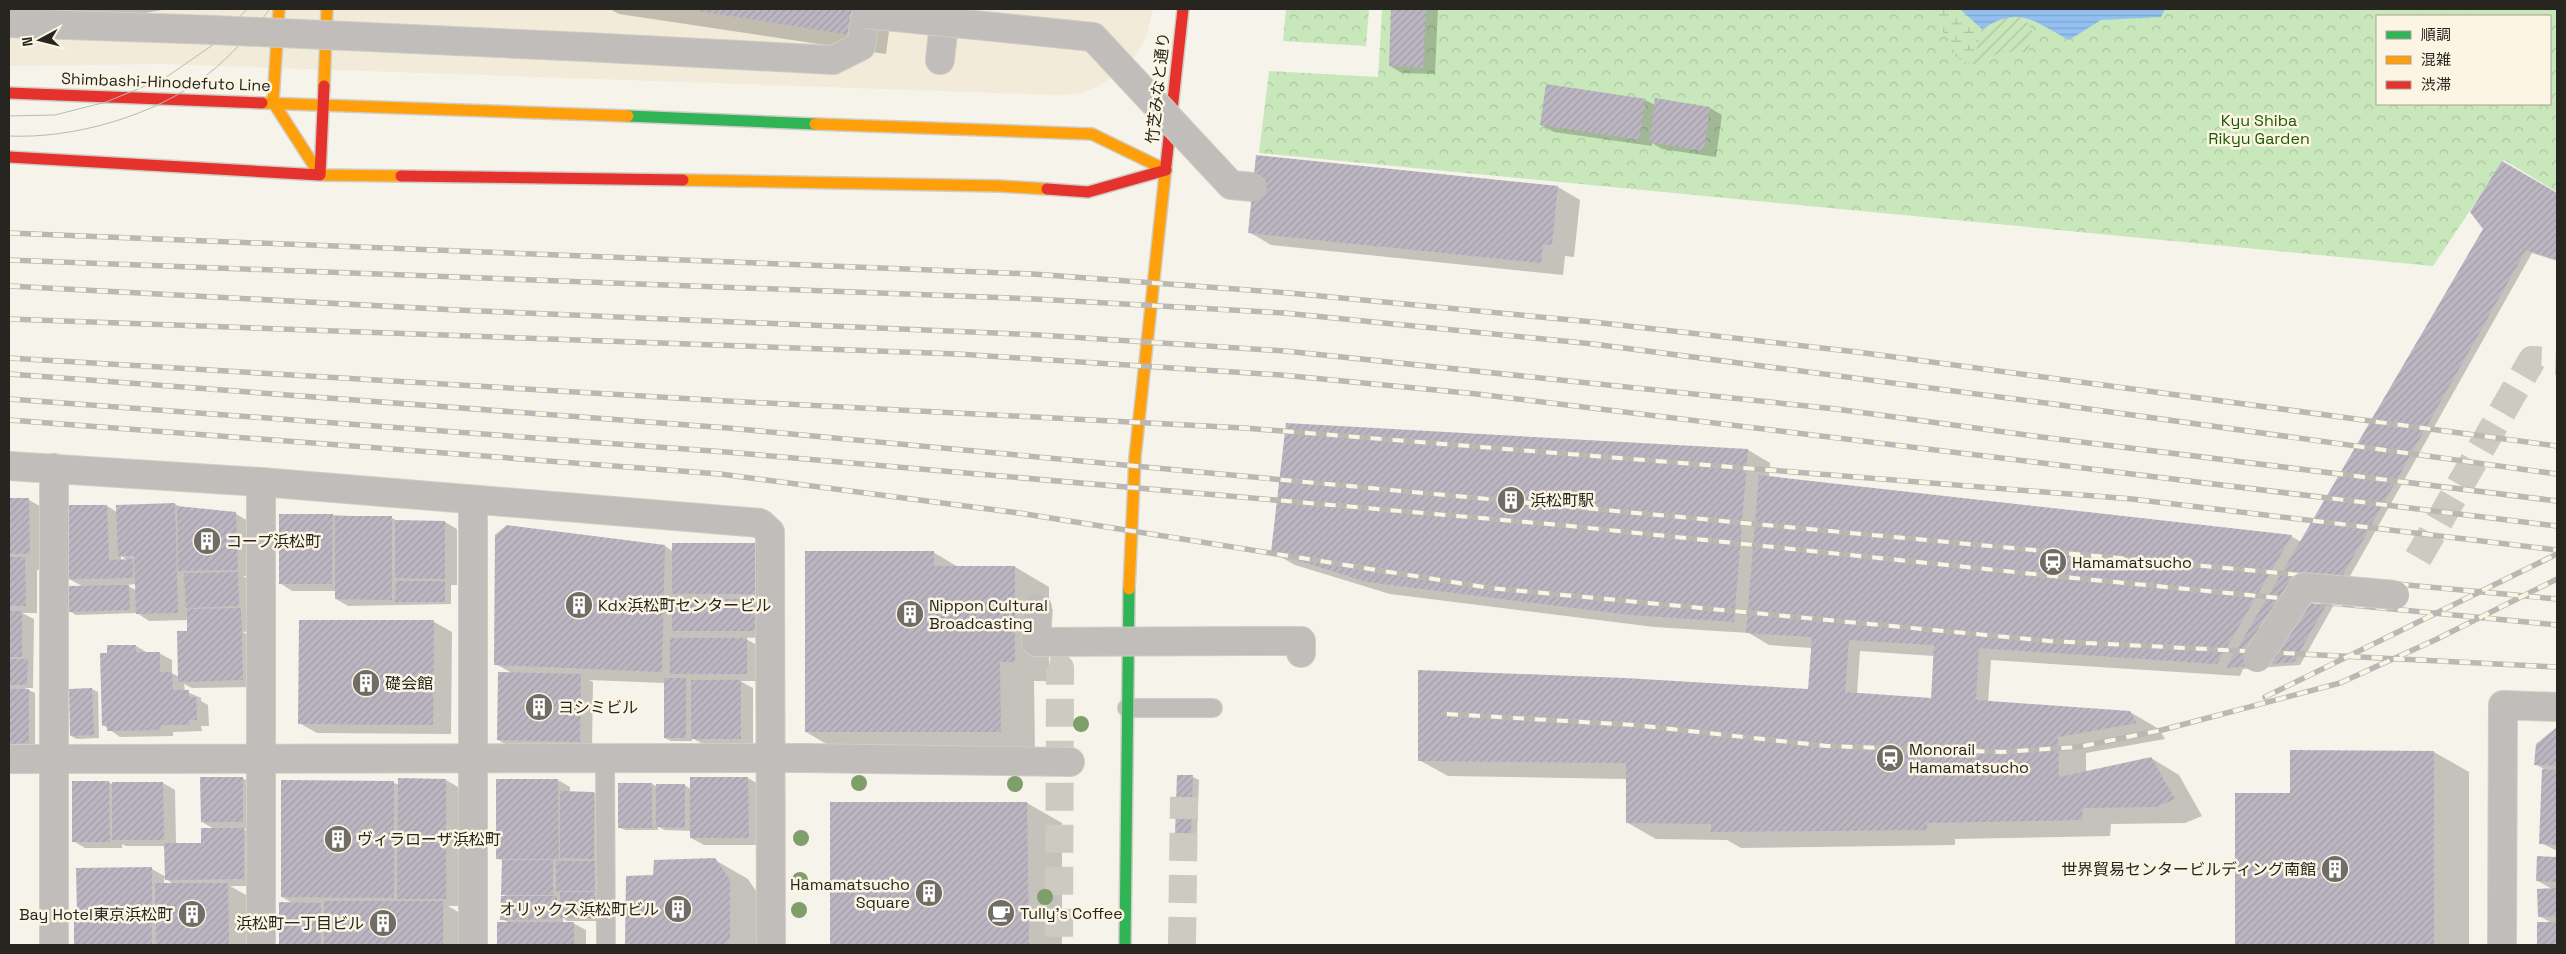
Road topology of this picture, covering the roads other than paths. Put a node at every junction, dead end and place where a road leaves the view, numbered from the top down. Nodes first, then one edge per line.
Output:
1 (279, 9) edge
2 (327, 9) edge
3 (1183, 9) edge
4 (9, 23) edge
5 (944, 23) junction
6 (940, 60) dead end
7 (9, 93) edge
8 (274, 102) junction
9 (322, 104) junction
10 (9, 157) edge
11 (1166, 170) junction
12 (320, 175) junction
13 (1253, 187) dead end
14 (9, 466) edge
15 (54, 468) junction
16 (262, 482) junction
17 (474, 500) junction
18 (2395, 595) dead end
19 (1038, 608) dead end
20 (1301, 653) dead end
21 (2257, 658) dead end
22 (1127, 708) junction
23 (1213, 708) dead end
24 (2557, 708) edge
25 (54, 758) junction
26 (261, 758) junction
27 (474, 758) junction
28 (605, 758) junction
29 (770, 758) junction
30 (9, 759) edge
31 (1070, 762) dead end
32 (54, 945) edge
33 (261, 945) edge
34 (474, 945) edge
35 (606, 945) edge
36 (770, 945) edge
37 (1125, 945) edge
38 (2502, 945) edge

1 - 8 street
2 - 9 street
3 - 11 street, 竹芝みなと通り
4 - 5 street, bridge
5 - 6 street
5 - 13 street, bridge
7 - 8 street, Shimbashi-Hinodefuto Line
8 - 9 street, Shimbashi-Hinodefuto Line
8 - 12 street
9 - 11 street, Shimbashi-Hinodefuto Line
9 - 12 street
10 - 12 street
11 - 12 street
11 - 22 street, 竹芝みなと通り
14 - 15 street
15 - 16 street
15 - 25 street
16 - 17 street
16 - 26 street
17 - 27 street
17 - 29 street
18 - 21 street, bridge
19 - 20 street, bridge
22 - 23 lane
22 - 37 street, 竹芝みなと通り
24 - 38 street
25 - 26 street
25 - 30 street
25 - 32 street
26 - 27 street
26 - 33 street
27 - 28 street
27 - 34 street
28 - 29 street
28 - 35 lane
29 - 31 street
29 - 36 street

